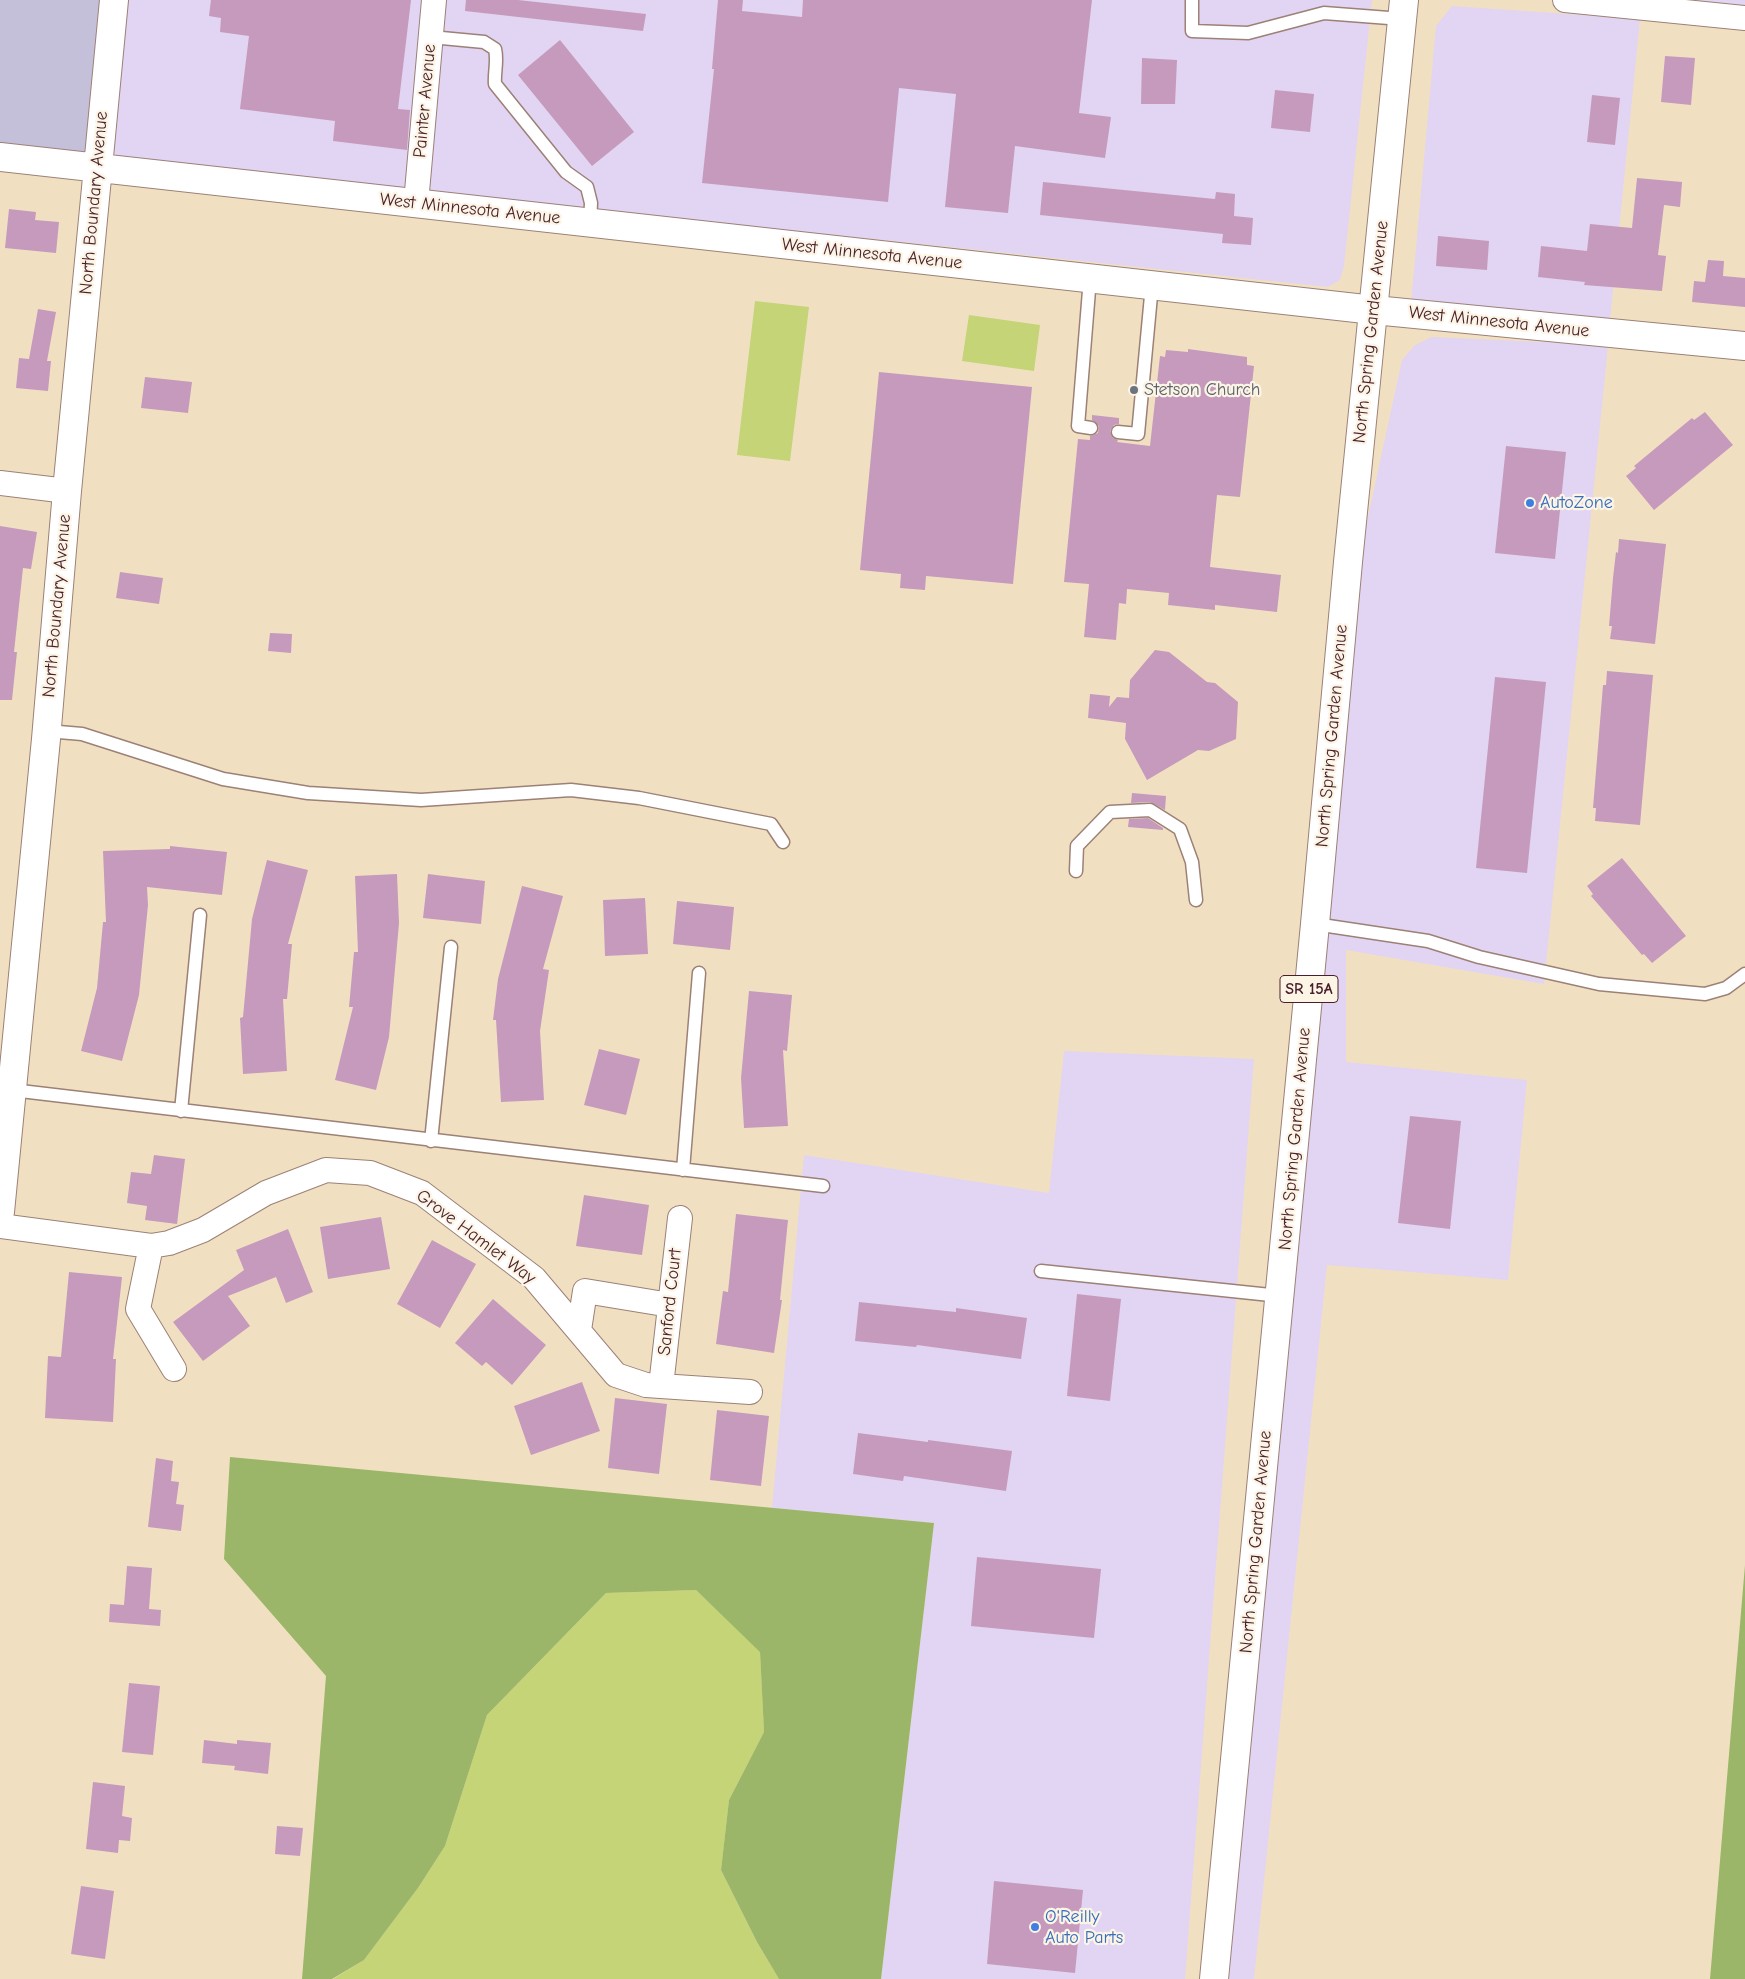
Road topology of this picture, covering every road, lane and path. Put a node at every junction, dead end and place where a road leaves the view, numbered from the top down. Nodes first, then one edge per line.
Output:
1 (114, 0) edge
2 (434, 0) edge
3 (1192, 0) edge
4 (1565, 0) edge
5 (1403, 9) edge
6 (1745, 18) edge
7 (431, 36) junction
8 (0, 156) edge
9 (97, 167) junction
10 (416, 203) junction
11 (590, 222) junction
12 (1090, 278) junction
13 (1152, 285) junction
14 (1374, 310) junction
15 (1745, 346) edge
16 (1091, 428) dead end
17 (1118, 432) dead end
18 (0, 484) edge
19 (67, 491) junction
20 (47, 732) junction
21 (783, 842) dead end
22 (1076, 871) dead end
23 (1196, 900) dead end
24 (200, 915) dead end
25 (1315, 924) junction
26 (451, 947) dead end
27 (700, 973) dead end
28 (1745, 974) edge
29 (12, 1090) junction
30 (181, 1111) junction
31 (431, 1141) junction
32 (683, 1170) junction
33 (823, 1186) dead end
34 (0, 1212) edge
35 (680, 1218) dead end
36 (0, 1226) edge
37 (151, 1246) junction
38 (1041, 1270) dead end
39 (1280, 1296) junction
40 (670, 1305) junction
41 (579, 1330) junction
42 (174, 1369) dead end
43 (661, 1386) junction
44 (750, 1392) dead end
45 (1214, 1979) edge

1 - 9 main road, North Boundary Avenue
2 - 7 street, Painter Avenue
3 - 5 lane
4 - 6 street
5 - 14 main road, North Spring Garden Avenue / SR 15A
7 - 10 street, Painter Avenue
7 - 11 lane
8 - 9 main road, West Minnesota Avenue
9 - 10 main road, West Minnesota Avenue
9 - 19 main road, North Boundary Avenue
10 - 11 main road, West Minnesota Avenue
11 - 12 main road, West Minnesota Avenue
12 - 13 main road, West Minnesota Avenue
12 - 16 lane
13 - 14 main road, West Minnesota Avenue
13 - 17 lane
14 - 15 main road, West Minnesota Avenue
14 - 25 main road, North Spring Garden Avenue / SR 15A
18 - 19 street
19 - 20 main road, North Boundary Avenue
20 - 21 lane
20 - 29 main road, North Boundary Avenue
22 - 23 lane
24 - 30 lane
25 - 28 lane
25 - 39 main road, North Spring Garden Avenue / SR 15A
26 - 31 lane
27 - 32 lane
29 - 30 lane
29 - 34 main road, North Boundary Avenue
30 - 31 lane
31 - 32 lane
32 - 33 lane
35 - 40 street, Sanford Court
36 - 37 street, Grove Hamlet Way
37 - 41 street, Grove Hamlet Way
37 - 42 street
38 - 39 lane
39 - 45 main road, North Spring Garden Avenue / SR 15A
40 - 41 street
40 - 43 street, Sanford Court
41 - 43 street, Grove Hamlet Way
43 - 44 street, Grove Hamlet Way

